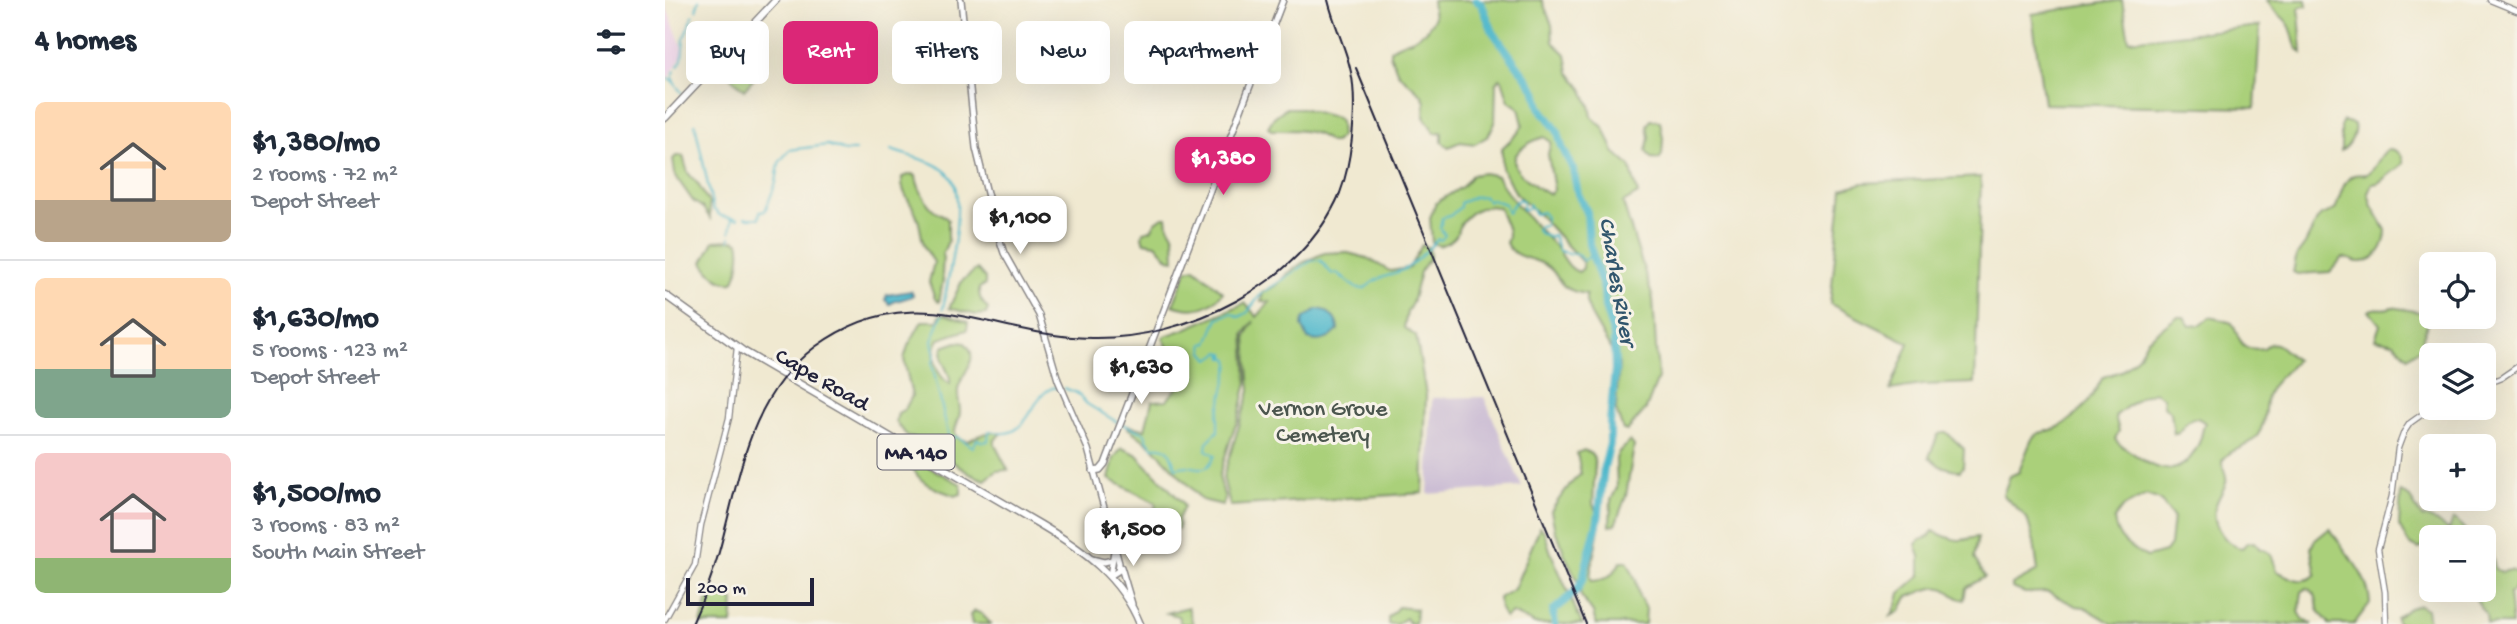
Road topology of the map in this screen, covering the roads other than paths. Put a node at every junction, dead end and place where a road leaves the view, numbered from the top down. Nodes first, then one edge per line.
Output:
1 (776, 0) edge
2 (961, 0) edge
3 (1283, 0) edge
4 (2490, 0) edge
5 (2517, 12) edge
6 (665, 118) edge
7 (665, 295) edge
8 (737, 348) junction
9 (2517, 368) edge
10 (2496, 380) edge
11 (2419, 417) edge
12 (1108, 455) junction
13 (1091, 463) junction
14 (1104, 466) junction
15 (1093, 471) junction
16 (1096, 481) junction
17 (1092, 559) junction
18 (1116, 559) junction
19 (1110, 576) junction
20 (1133, 607) junction
21 (665, 619) edge
22 (1140, 624) edge
23 (2386, 624) edge

1 - 6 main road
2 - 13 main road
3 - 12 main road
4 - 5 street
7 - 8 main road, Cape Road / MA 140
8 - 17 main road, Cape Road / MA 140
8 - 21 street
9 - 10 street
11 - 23 street
12 - 13 main road
12 - 14 main road
13 - 15 main road
14 - 15 main road
14 - 16 main road
15 - 16 main road
16 - 18 main road
17 - 18 main road
17 - 19 main road, Cape Road / MA 140
18 - 19 main road
18 - 20 main road
19 - 20 main road, MA 140
20 - 22 main road, MA 140

